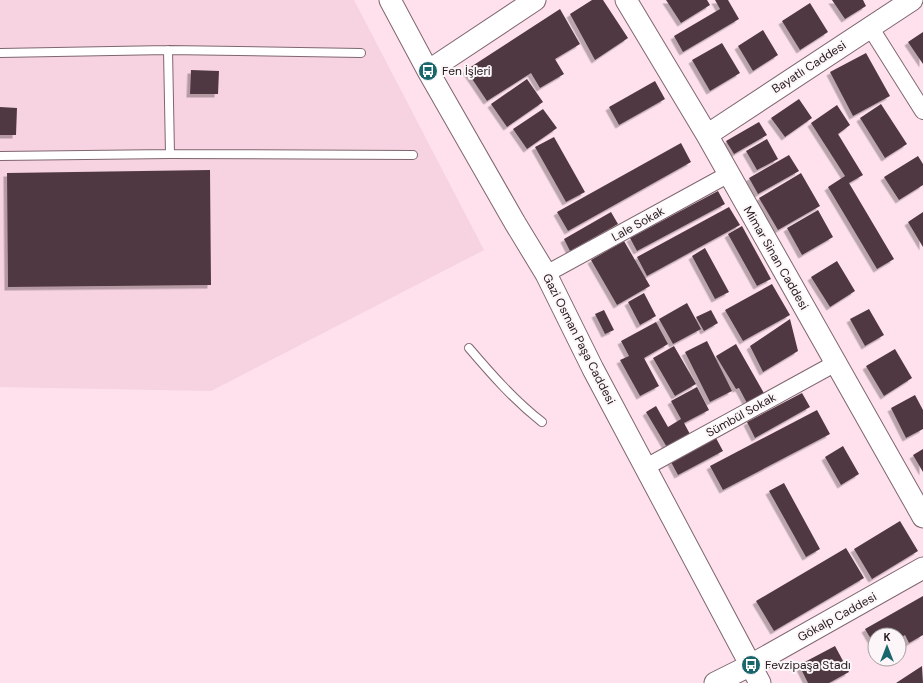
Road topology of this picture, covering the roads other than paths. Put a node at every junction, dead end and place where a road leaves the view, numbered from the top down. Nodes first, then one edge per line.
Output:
1 (390, 0) edge
2 (535, 0) edge
3 (626, 0) edge
4 (912, 0) edge
5 (870, 27) junction
6 (168, 50) junction
7 (0, 53) edge
8 (361, 53) dead end
9 (428, 71) junction
10 (923, 111) edge
11 (707, 135) junction
12 (170, 154) junction
13 (413, 155) dead end
14 (0, 156) edge
15 (729, 174) junction
16 (546, 274) junction
17 (469, 348) dead end
18 (836, 363) junction
19 (542, 422) dead end
20 (646, 467) junction
21 (923, 517) edge
22 (923, 568) edge
23 (756, 674) edge
24 (716, 683) edge

1 - 9 street, Gazi Osman Paşa Caddesi
2 - 9 street
3 - 11 street, Mimar Sinan Caddesi
4 - 5 street, Bayatlı Caddesi
5 - 10 street
5 - 11 street, Bayatlı Caddesi
6 - 7 lane
6 - 8 lane
6 - 12 lane
9 - 16 street, Gazi Osman Paşa Caddesi
11 - 15 street, Mimar Sinan Caddesi
12 - 13 lane
12 - 14 lane
15 - 16 street, Lale Sokak
15 - 18 street, Mimar Sinan Caddesi
16 - 20 street, Gazi Osman Paşa Caddesi
17 - 19 lane
18 - 20 street, Sümbül Sokak
18 - 21 street, Mimar Sinan Caddesi
20 - 23 street, Gazi Osman Paşa Caddesi
22 - 23 street, Gökalp Caddesi
23 - 24 street, Gökalp Caddesi

